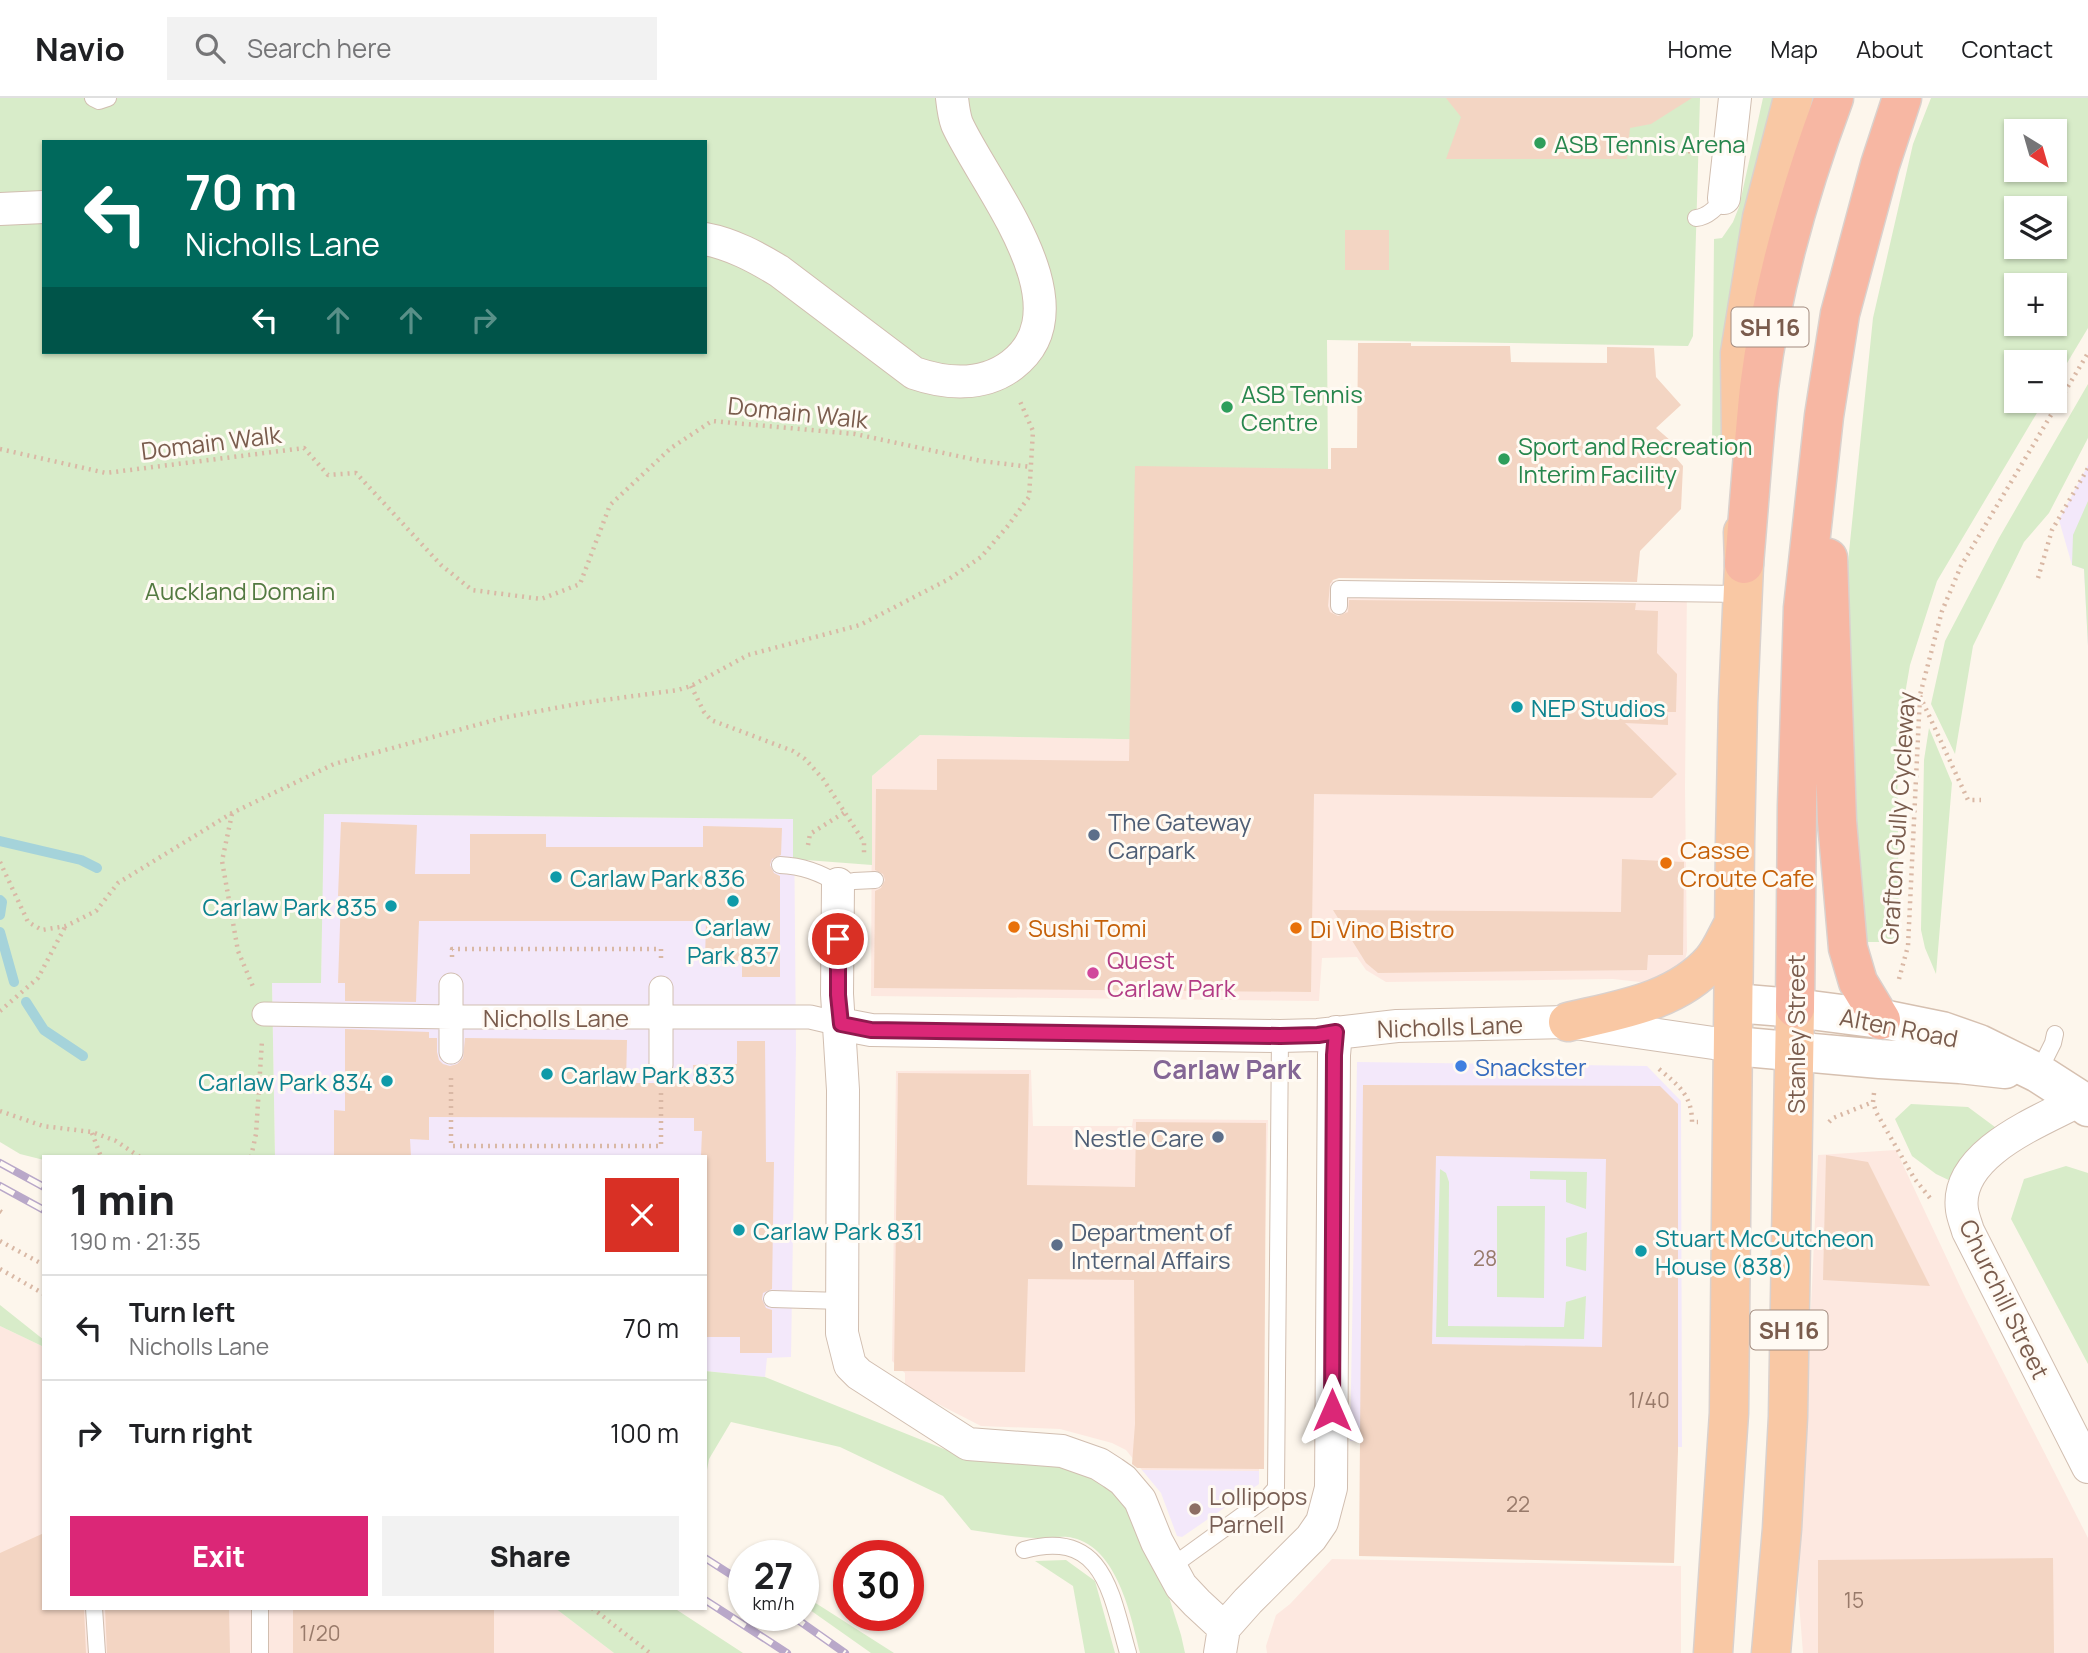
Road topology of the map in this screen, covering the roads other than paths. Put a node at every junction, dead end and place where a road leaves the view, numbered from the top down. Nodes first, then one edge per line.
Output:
1 (93, 98) edge
2 (108, 98) edge
3 (952, 98) edge
4 (1735, 98) edge
5 (1793, 98) edge
6 (1834, 98) edge
7 (1902, 98) edge
8 (1724, 198) joint
9 (42, 207) edge
10 (0, 209) edge
11 (1696, 218) dead end
12 (707, 240) edge
13 (1824, 416) junction
14 (1743, 579) junction
15 (1339, 606) dead end
16 (780, 865) dead end
17 (875, 880) dead end
18 (838, 884) junction
19 (1734, 923) junction
20 (452, 985) road end
21 (661, 988) road end
22 (1734, 1003) junction
23 (1888, 1005) junction
24 (1795, 1008) junction
25 (452, 1017) junction
26 (662, 1017) junction
27 (1568, 1023) junction
28 (263, 1024) road end
29 (841, 1024) junction
30 (1336, 1032) junction
31 (2055, 1034) dead end
32 (1280, 1036) junction
33 (1734, 1046) junction
34 (1795, 1051) junction
35 (451, 1052) road end
36 (661, 1065) road end
37 (2038, 1073) junction
38 (2084, 1104) edge
39 (772, 1299) dead end
40 (842, 1301) junction
41 (2088, 1467) edge
42 (1024, 1550) dead end
43 (1171, 1567) junction
44 (94, 1610) edge
45 (260, 1610) edge
46 (1222, 1641) edge
47 (97, 1653) edge
48 (260, 1653) edge
49 (1128, 1653) edge
50 (1713, 1653) edge
51 (1771, 1653) edge

1 - 2 lane
3 - 12 street
4 - 8 street
5 - 14 highway
6 - 14 highway, SH 16
7 - 13 highway, SH 16
8 - 11 lane
9 - 10 street
13 - 23 highway
13 - 24 highway, Stanley Street / SH 16
14 - 15 lane
14 - 19 highway, SH 16
16 - 18 lane
17 - 18 lane
18 - 29 street
19 - 22 highway, SH 16
19 - 27 highway
20 - 25 street, Nicholls Lane
21 - 26 street, Nicholls Lane
22 - 24 main road, Alten Road
22 - 33 highway, SH 16
23 - 24 main road, Alten Road
23 - 37 main road, Alten Road
24 - 34 highway, Stanley Street / SH 16
25 - 26 street, Nicholls Lane
25 - 28 street, Nicholls Lane
25 - 35 street, Nicholls Lane
26 - 29 street, Nicholls Lane
26 - 36 street, Nicholls Lane
27 - 30 street, Nicholls Lane
27 - 33 street, Nicholls Lane
29 - 32 street, Nicholls Lane
29 - 40 street
30 - 32 street, Nicholls Lane
30 - 46 street
31 - 37 lane
32 - 43 lane
33 - 34 main road, Alten Road
33 - 50 highway, SH 16
34 - 37 main road, Alten Road
34 - 51 highway, Stanley Street / SH 16
37 - 38 main road, Alten Road
38 - 41 street, Churchill Street
39 - 40 lane
40 - 43 street
42 - 49 lane
43 - 46 street
44 - 47 lane
45 - 48 lane

